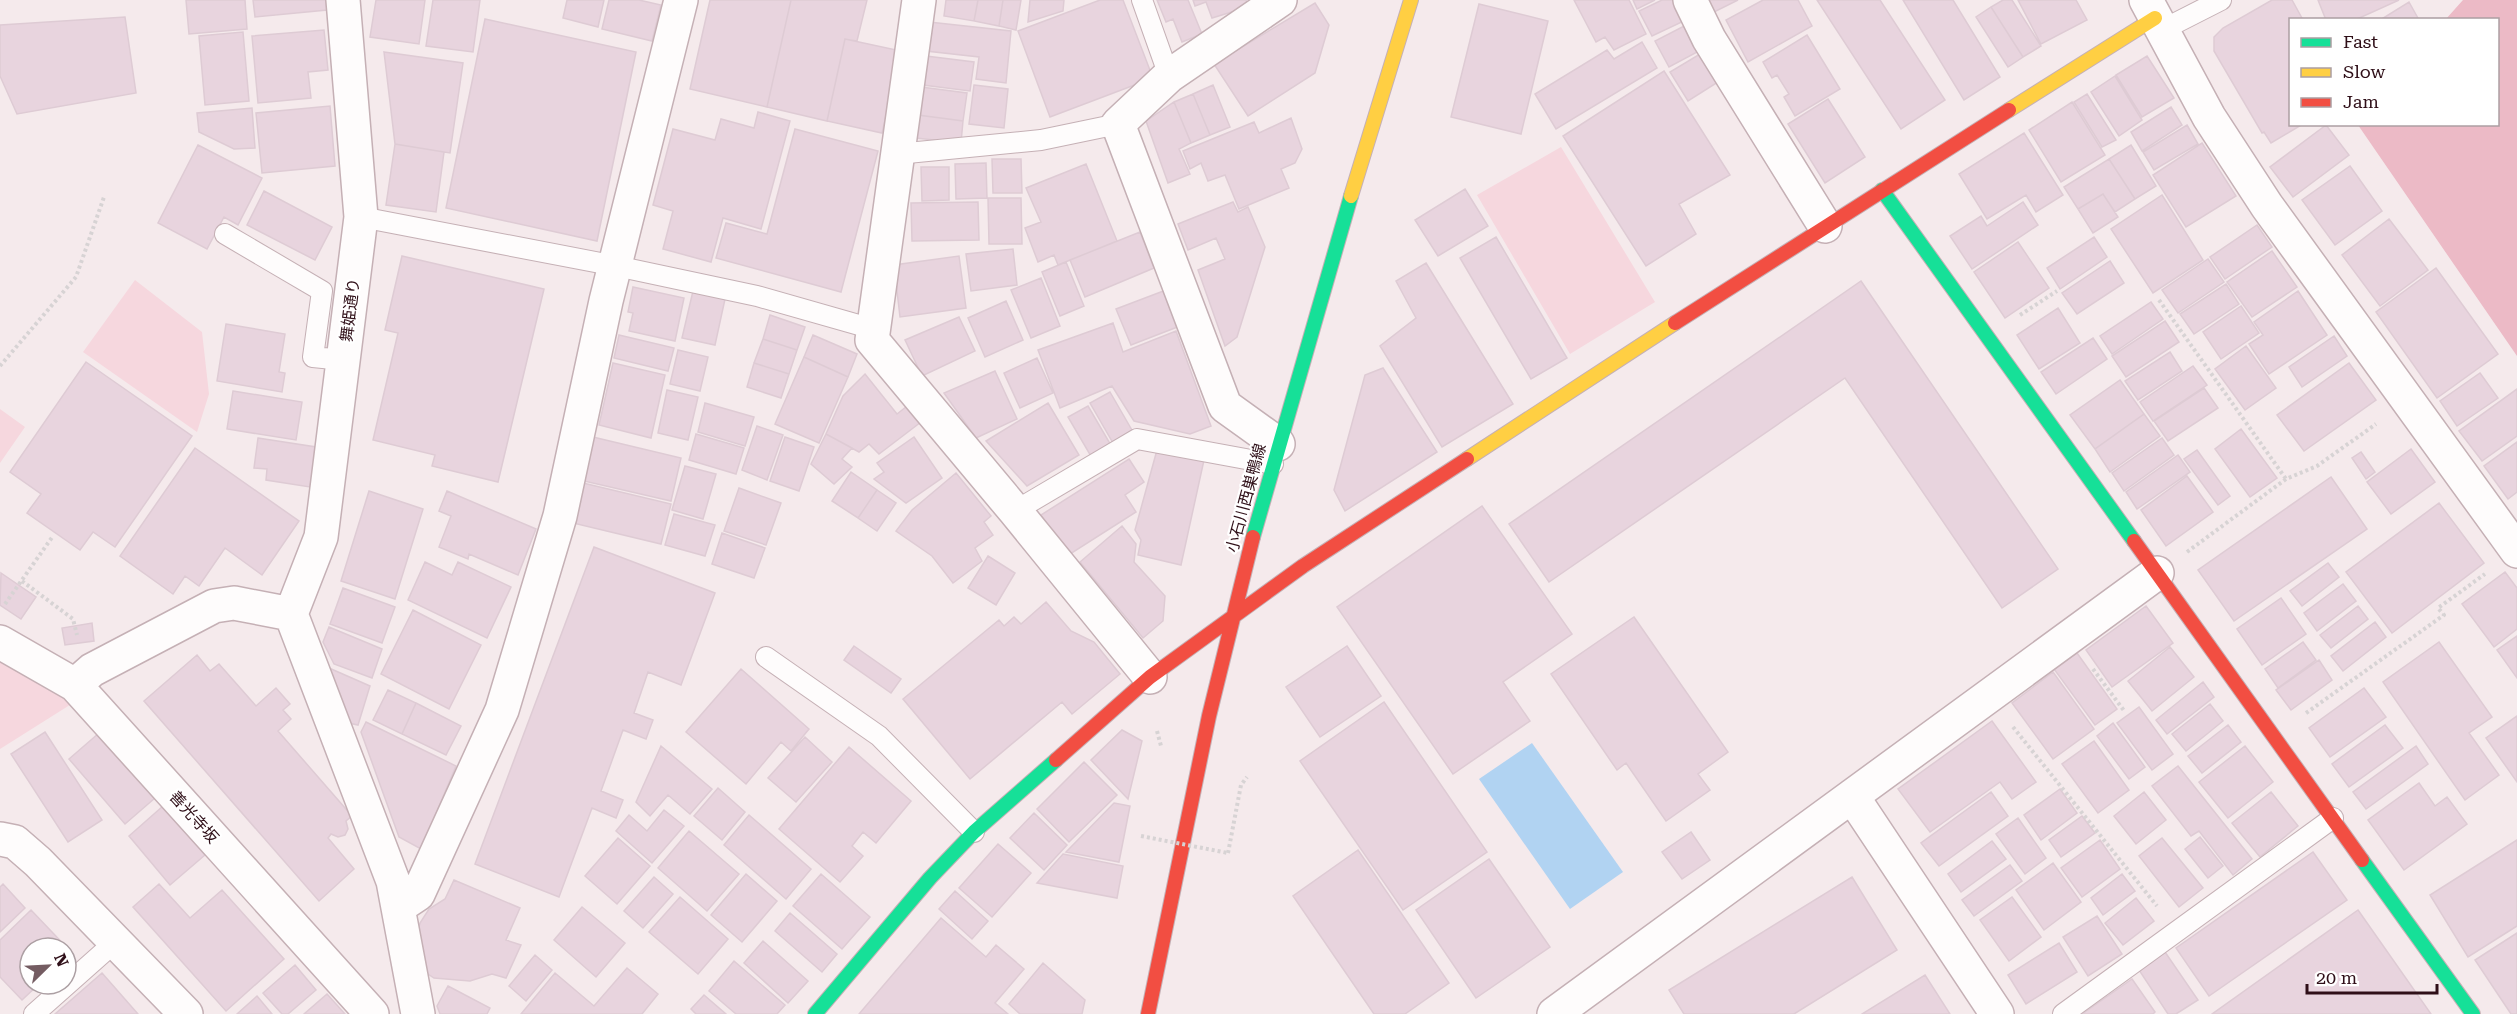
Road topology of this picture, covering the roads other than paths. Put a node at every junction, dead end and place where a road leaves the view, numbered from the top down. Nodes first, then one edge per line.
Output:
1 (343, 0) edge
2 (681, 0) edge
3 (919, 0) edge
4 (1142, 0) edge
5 (1280, 0) edge
6 (1411, 0) edge
7 (1690, 0) edge
8 (2221, 0) edge
9 (2154, 16) edge
10 (1170, 76) junction
11 (1118, 124) junction
12 (897, 154) junction
13 (1882, 190) junction
14 (361, 217) junction
15 (1825, 226) junction
16 (225, 234) dead end
17 (616, 266) junction
18 (873, 329) junction
19 (344, 360) junction
20 (1275, 454) junction
21 (1016, 511) junction
22 (2517, 551) edge
23 (2157, 573) junction
24 (291, 614) junction
25 (1232, 616) junction
26 (0, 642) edge
27 (766, 657) dead end
28 (1150, 677) junction
29 (75, 685) junction
30 (1852, 796) junction
31 (2333, 819) junction
32 (974, 832) junction
33 (0, 839) edge
34 (400, 906) junction
35 (114, 943) junction
36 (34, 1014) edge
37 (186, 1014) edge
38 (372, 1014) edge
39 (418, 1014) edge
40 (815, 1014) edge
41 (1148, 1014) edge
42 (1554, 1014) edge
43 (1997, 1014) edge
44 (2063, 1014) edge
45 (2473, 1014) edge

1 - 14 street, 舞姫通り
2 - 17 street
3 - 12 street
4 - 10 lane
5 - 10 street
6 - 20 street, 小石川西巣鴨線
7 - 15 street
8 - 9 lane
9 - 13 street
9 - 22 street
10 - 11 street
11 - 12 lane
11 - 20 street
12 - 18 street
13 - 15 street
13 - 23 street
14 - 17 lane
14 - 19 street, 舞姫通り
15 - 25 street
16 - 19 lane
17 - 18 lane
17 - 34 street
18 - 21 street
19 - 24 street, 舞姫通り
20 - 21 lane
20 - 25 street, 小石川西巣鴨線
21 - 28 street
23 - 30 street
23 - 31 street
24 - 29 street
24 - 34 street
25 - 28 street
25 - 41 street, 小石川西巣鴨線
26 - 29 street, 善光寺坂
27 - 32 lane
28 - 32 street
29 - 38 street, 善光寺坂
30 - 42 street
30 - 43 street
31 - 44 lane
31 - 45 street
32 - 40 street
33 - 35 street
34 - 39 street
35 - 36 lane
35 - 37 street

